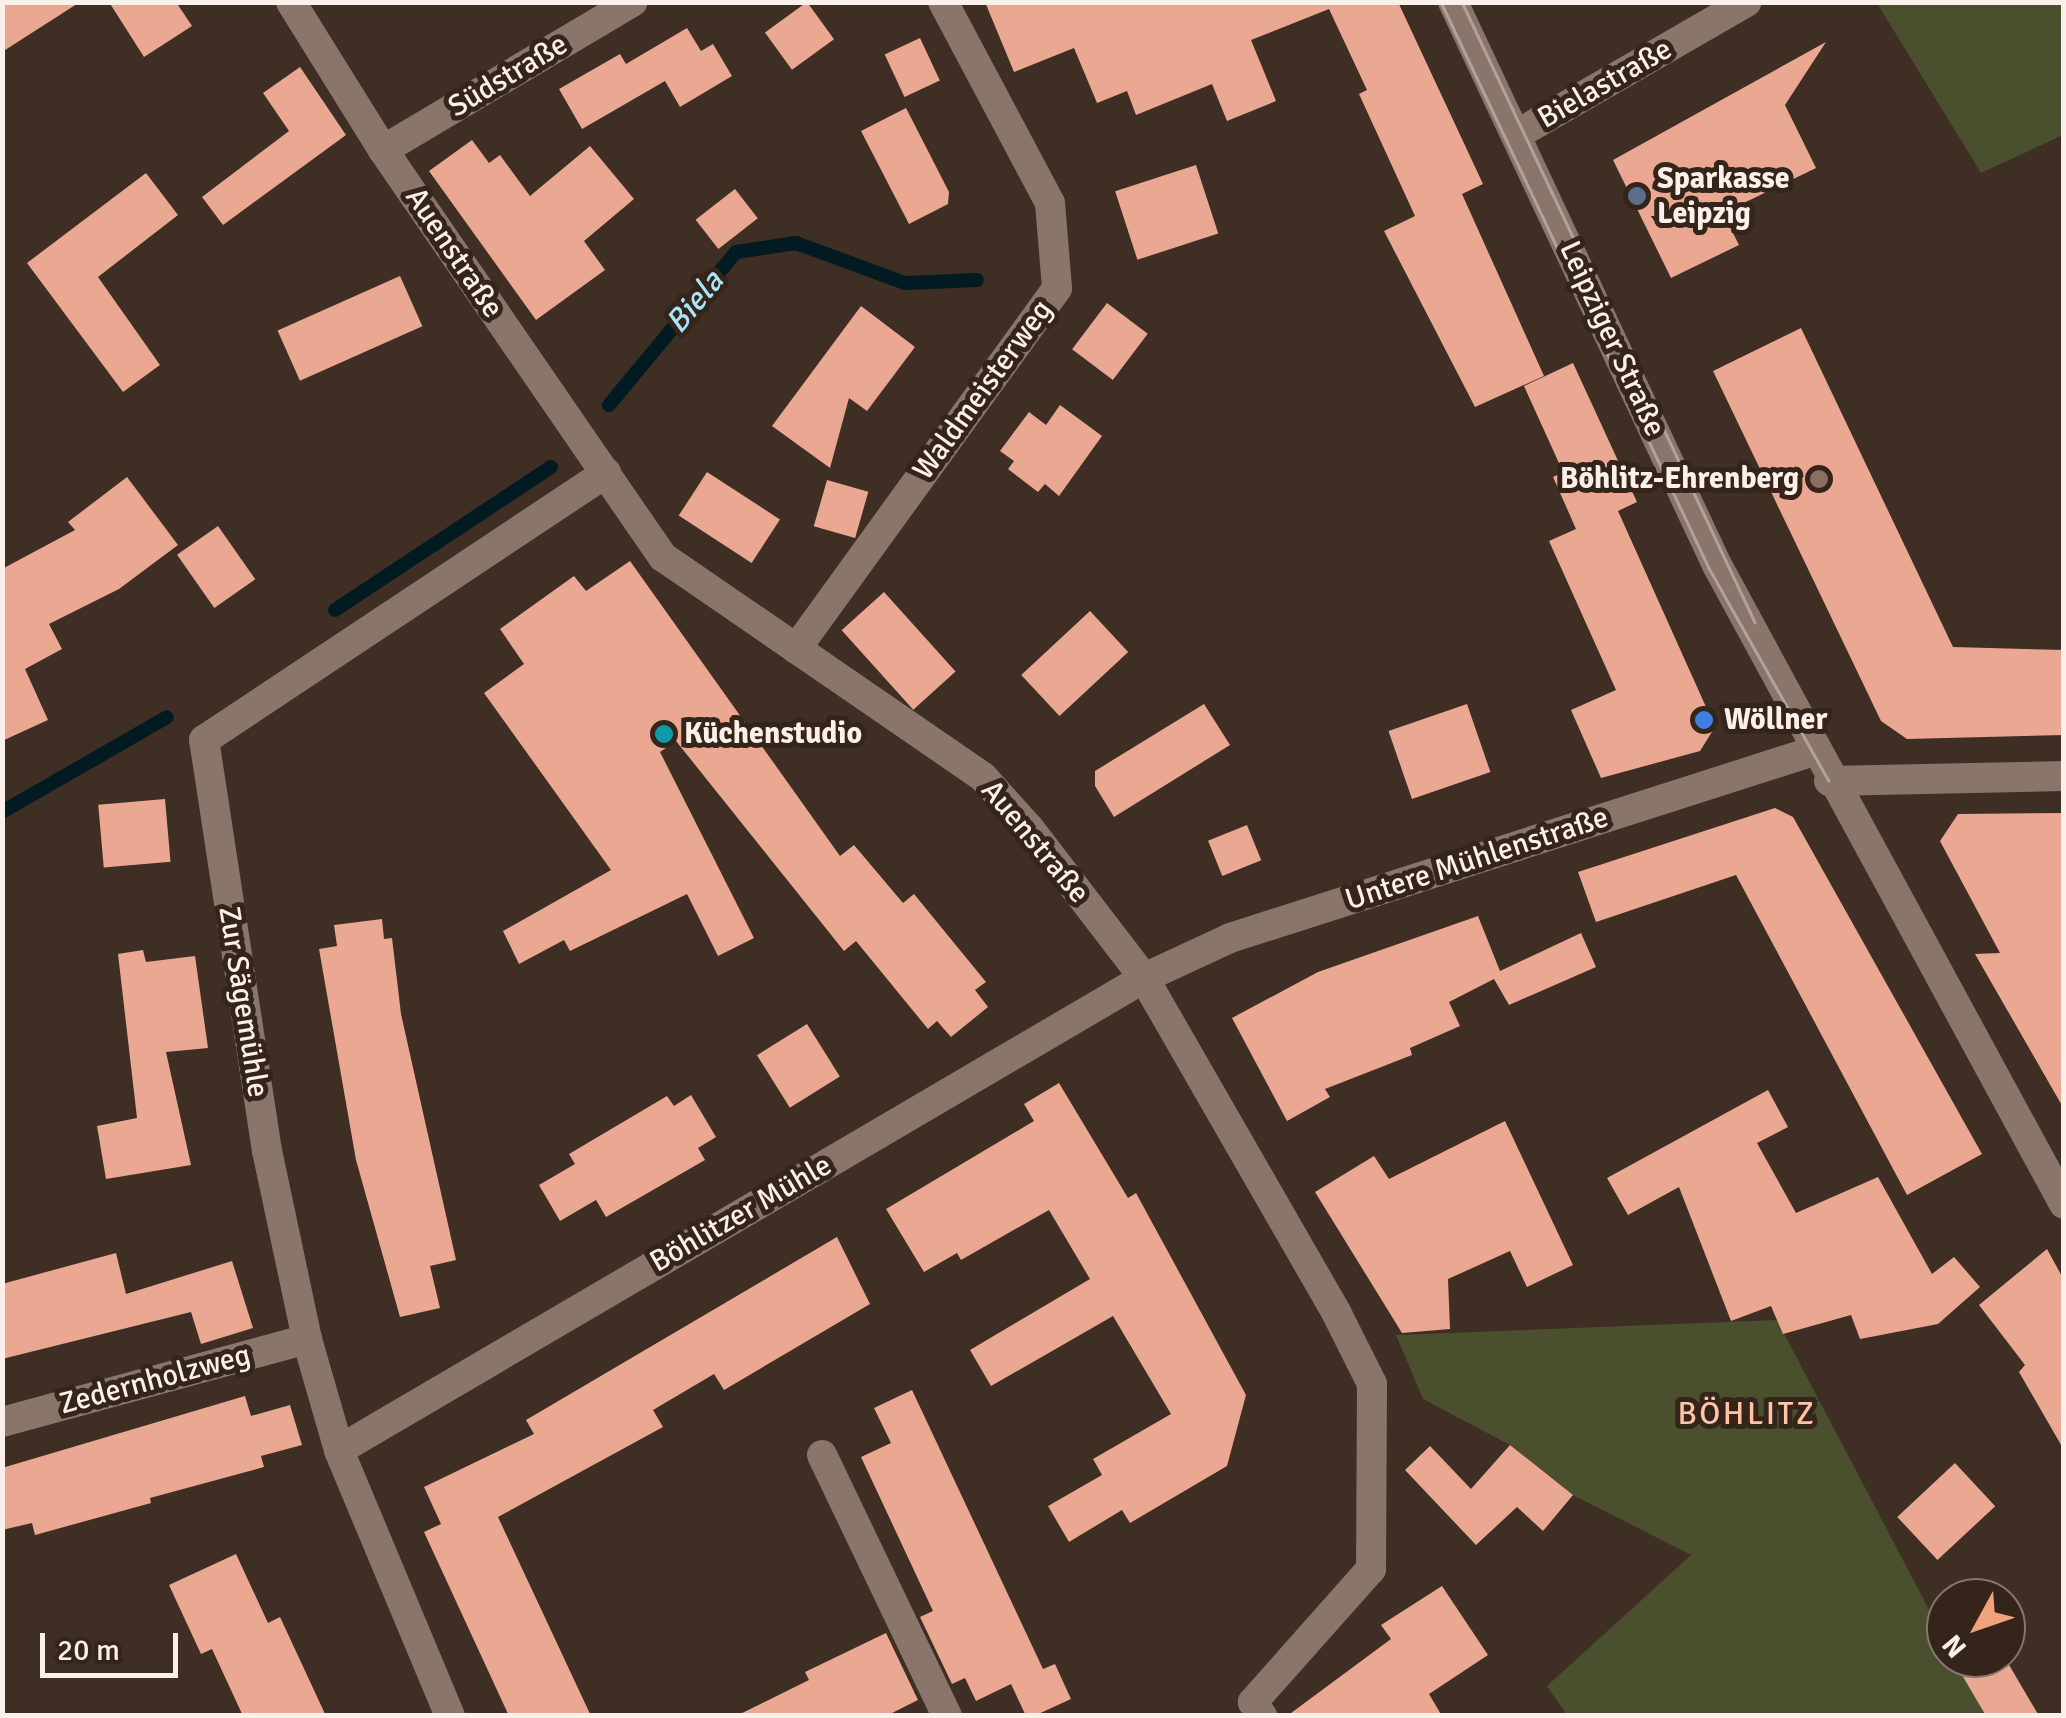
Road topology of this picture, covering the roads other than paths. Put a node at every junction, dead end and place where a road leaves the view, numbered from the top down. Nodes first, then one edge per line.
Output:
1 (291, 2) edge
2 (632, 2) edge
3 (943, 2) edge
4 (1454, 2) edge
5 (1746, 2) edge
6 (1516, 135) junction
7 (383, 150) junction
8 (606, 473) junction
9 (796, 649) junction
10 (1814, 751) junction
11 (2064, 776) edge
12 (1829, 780) junction
13 (1144, 978) junction
14 (2064, 1204) edge
15 (308, 1339) junction
16 (2, 1422) edge
17 (339, 1450) junction
18 (822, 1455) dead end
19 (450, 1716) edge
20 (947, 1716) edge
21 (1262, 1716) edge

1 - 7 street, Auenstraße
2 - 7 street, Südstraße
3 - 9 street, Waldmeisterweg
4 - 6 street, Leipziger Straße
5 - 6 street, Bielastraße
6 - 10 street, Leipziger Straße
7 - 8 street, Auenstraße
8 - 9 street, Auenstraße
8 - 15 street, Zur Sägemühle
9 - 13 street, Auenstraße
10 - 12 street, Leipziger Straße
10 - 13 street, Untere Mühlenstraße
11 - 12 street
12 - 14 street, Leipziger Straße
13 - 17 street, Böhlitzer Mühle
13 - 21 street, Auenstraße
15 - 16 street, Zedernholzweg
15 - 17 street, Zur Sägemühle
17 - 19 street, Zur Sägemühle
18 - 20 street

